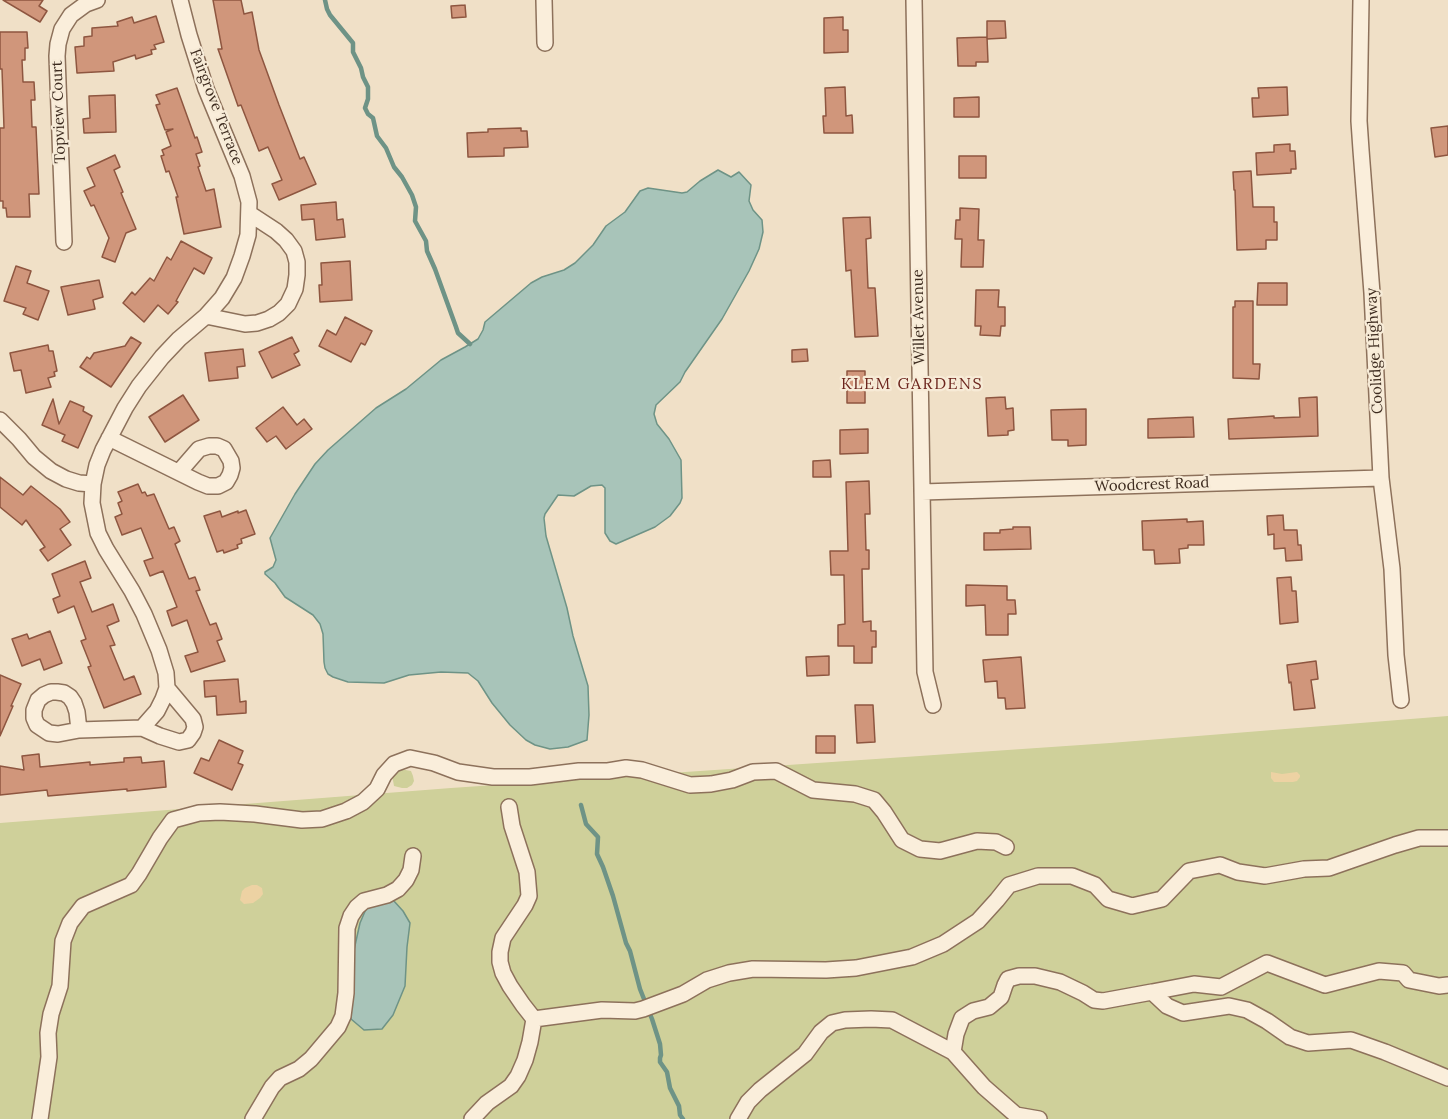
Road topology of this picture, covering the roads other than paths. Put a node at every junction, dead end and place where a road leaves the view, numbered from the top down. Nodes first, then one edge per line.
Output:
1 (97, 0) edge
2 (180, 0) edge
3 (544, 0) edge
4 (914, 0) edge
5 (1361, 0) edge
6 (545, 42) dead end
7 (249, 214) junction
8 (64, 242) dead end
9 (206, 316) junction
10 (0, 420) edge
11 (109, 438) junction
12 (179, 472) dead end
13 (1381, 478) junction
14 (93, 484) junction
15 (922, 492) junction
16 (167, 688) junction
17 (1401, 700) dead end
18 (933, 705) dead end
19 (142, 728) junction
20 (79, 729) dead end
21 (509, 807) dead end
22 (1448, 838) edge
23 (1006, 847) dead end
24 (413, 856) dead end
25 (1448, 985) edge
26 (1152, 992) junction
27 (534, 1019) junction
28 (953, 1052) junction
29 (1448, 1078) edge
30 (40, 1119) edge
31 (254, 1119) edge
32 (472, 1119) edge
33 (738, 1119) edge
34 (1039, 1119) edge

1 - 8 street, Topview Court
2 - 7 street, Fairgrove Terrace
3 - 6 street
4 - 15 street, Willet Avenue
5 - 13 street, Coolidge Highway
7 - 9 street, Fairgrove Terrace
7 - 9 street
9 - 11 street, Fairgrove Terrace
10 - 14 street
11 - 12 street
11 - 14 street, Fairgrove Terrace
13 - 15 street, Woodcrest Road
13 - 17 street, Coolidge Highway
14 - 16 street, Fairgrove Terrace
15 - 18 street, Willet Avenue
16 - 19 street
16 - 19 street, Fairgrove Terrace
19 - 20 street, Fairgrove Terrace
21 - 27 street
22 - 27 street
23 - 30 street
24 - 31 street
25 - 26 street
26 - 28 street
26 - 29 street
27 - 32 street
28 - 33 street
28 - 34 street

